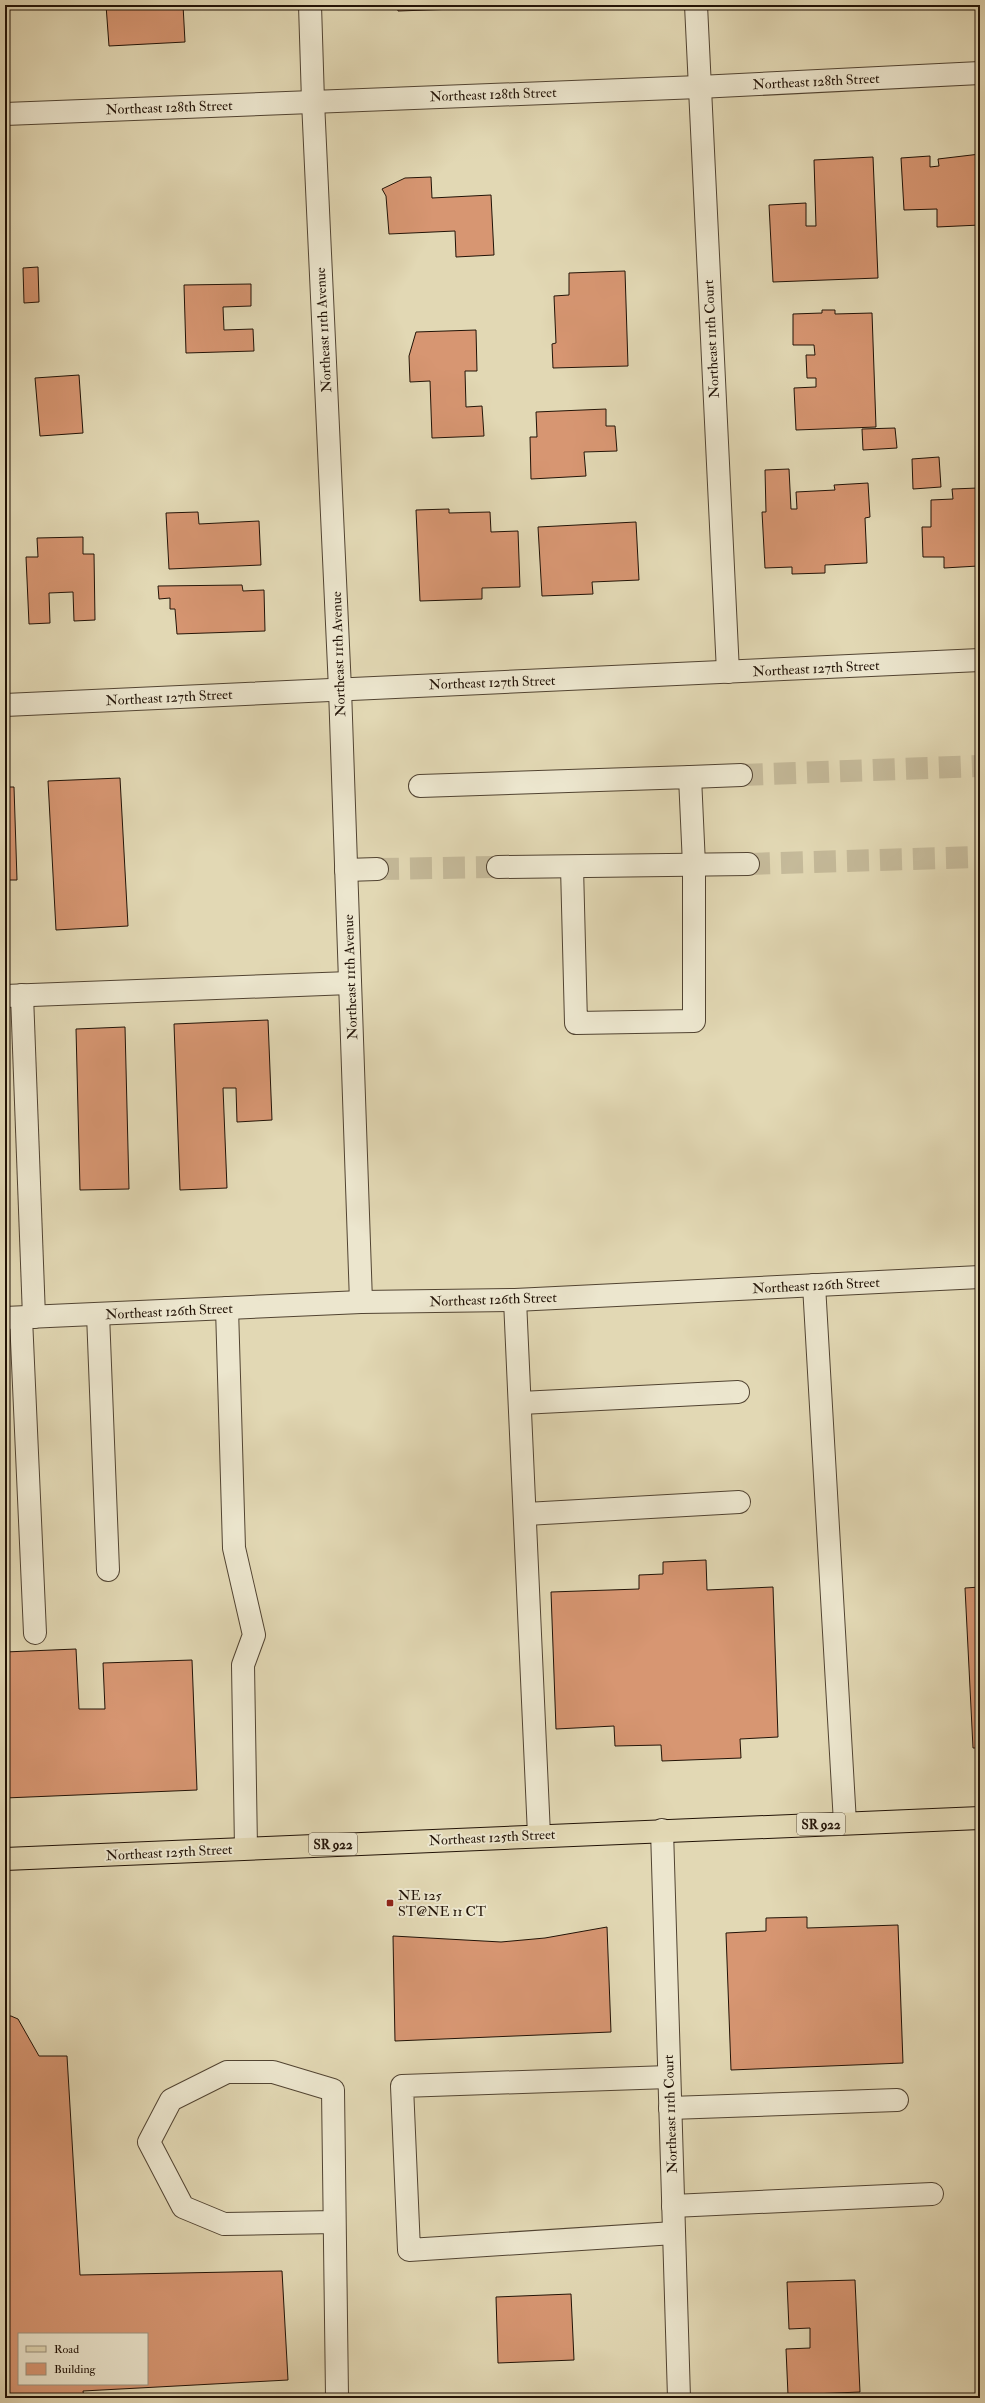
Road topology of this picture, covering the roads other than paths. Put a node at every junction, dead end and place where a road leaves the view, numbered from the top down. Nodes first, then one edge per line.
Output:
1 (310, 5) edge
2 (696, 5) edge
3 (980, 73) edge
4 (699, 87) junction
5 (312, 101) junction
6 (5, 114) edge
7 (980, 660) edge
8 (728, 672) junction
9 (340, 688) junction
10 (5, 705) edge
11 (741, 775) tunnel mouth
12 (690, 777) junction
13 (420, 786) dead end
14 (748, 864) tunnel mouth
15 (694, 865) junction
16 (572, 867) junction
17 (498, 868) tunnel mouth
18 (377, 869) tunnel mouth
19 (346, 870) junction
20 (350, 983) junction
21 (14, 996) edge
22 (980, 1277) edge
23 (814, 1285) junction
24 (515, 1300) junction
25 (362, 1302) junction
26 (227, 1308) junction
27 (98, 1314) junction
28 (20, 1318) edge
29 (738, 1392) dead end
30 (521, 1403) junction
31 (739, 1502) dead end
32 (526, 1514) junction
33 (108, 1570) dead end
34 (36, 1634) dead end
35 (980, 1818) edge
36 (845, 1823) junction
37 (662, 1830) junction
38 (539, 1835) junction
39 (246, 1848) junction
40 (5, 1859) edge
41 (669, 2077) junction
42 (896, 2100) dead end
43 (670, 2108) junction
44 (932, 2194) dead end
45 (673, 2206) junction
46 (334, 2222) junction
47 (674, 2233) junction
48 (336, 2398) edge
49 (679, 2398) edge

1 - 5 street, Northeast 11th Avenue
2 - 4 street, Northeast 11th Court
3 - 4 street, Northeast 128th Street
4 - 5 street, Northeast 128th Street
4 - 8 street, Northeast 11th Court
5 - 6 street, Northeast 128th Street
5 - 9 street, Northeast 11th Avenue
7 - 8 street, Northeast 127th Street
8 - 9 street, Northeast 127th Street
9 - 10 street, Northeast 127th Street
9 - 19 street, Northeast 11th Avenue
11 - 12 street
12 - 13 street
12 - 15 street
14 - 15 street
15 - 16 street
15 - 16 street
16 - 17 street
18 - 19 street
19 - 20 street, Northeast 11th Avenue
20 - 21 street
20 - 25 street, Northeast 11th Avenue
21 - 28 street
22 - 23 street, Northeast 126th Street
23 - 24 street, Northeast 126th Street
23 - 36 street
24 - 25 street, Northeast 126th Street
24 - 30 street
25 - 26 street, Northeast 126th Street
26 - 27 street, Northeast 126th Street
26 - 39 street
27 - 28 street, Northeast 126th Street
27 - 33 street
28 - 34 street
29 - 30 street
30 - 32 street
31 - 32 street
32 - 38 street
35 - 36 main road, Northeast 125th Street / SR 922
36 - 37 main road, Northeast 125th Street / SR 922
37 - 38 main road, Northeast 125th Street / SR 922
37 - 41 street, Northeast 11th Court
38 - 39 main road, Northeast 125th Street / SR 922
39 - 40 main road, Northeast 125th Street / SR 922
41 - 43 street, Northeast 11th Court
41 - 47 street
42 - 43 street
43 - 45 street, Northeast 11th Court
44 - 45 street
45 - 47 street, Northeast 11th Court
46 - 46 street
46 - 48 street
47 - 49 street, Northeast 11th Court

